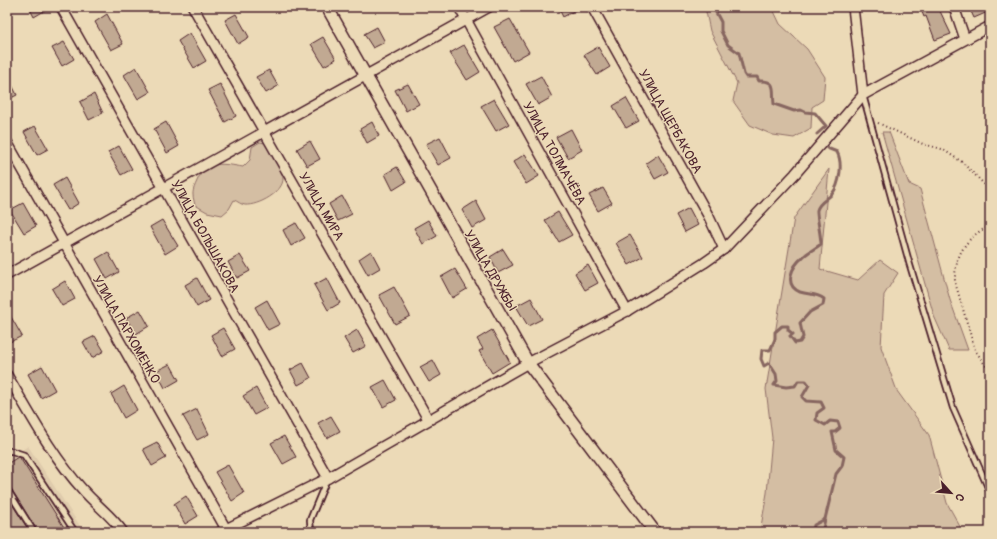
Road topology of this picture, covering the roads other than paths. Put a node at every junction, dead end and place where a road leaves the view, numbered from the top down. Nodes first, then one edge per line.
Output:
1 (61, 7) edge
2 (194, 7) edge
3 (328, 7) edge
4 (459, 7) edge
5 (489, 7) edge
6 (592, 7) edge
7 (853, 7) edge
8 (954, 7) edge
9 (467, 20) junction
10 (990, 26) edge
11 (965, 39) junction
12 (366, 77) junction
13 (863, 95) junction
14 (265, 131) junction
15 (7, 142) edge
16 (164, 188) junction
17 (64, 244) junction
18 (724, 249) junction
19 (7, 275) edge
20 (628, 312) junction
21 (528, 363) junction
22 (7, 375) edge
23 (428, 419) junction
24 (7, 451) edge
25 (328, 478) junction
26 (7, 489) edge
27 (990, 492) edge
28 (223, 531) edge
29 (34, 532) edge
30 (75, 532) edge
31 (123, 532) edge
32 (311, 532) edge
33 (655, 532) edge

1 - 16 street, УЛИЦА БОЛЬШАКОВА
2 - 14 street, УЛИЦА МИРА
3 - 12 street, УЛИЦА ДРУЖБЫ
4 - 9 street, УЛИЦА ТОЛМАЧЁВА
5 - 9 street
6 - 18 street, УЛИЦА ЩЕРБАКОВА
7 - 13 street
8 - 11 street
9 - 12 street
9 - 20 street, УЛИЦА ТОЛМАЧЁВА
10 - 11 street
11 - 13 street
12 - 14 street
12 - 21 street, УЛИЦА ДРУЖБЫ
13 - 18 street
13 - 27 lane
14 - 16 street
14 - 23 street, УЛИЦА МИРА
15 - 17 street, УЛИЦА ПАРХОМЕНКО
16 - 17 street
16 - 25 street, УЛИЦА БОЛЬШАКОВА
17 - 19 street
17 - 28 street, УЛИЦА ПАРХОМЕНКО
18 - 20 street
20 - 21 street
21 - 23 street
21 - 33 street, УЛИЦА ДРУЖБЫ
22 - 31 street
23 - 25 street
24 - 30 lane
25 - 28 street
25 - 32 lane
26 - 29 lane

